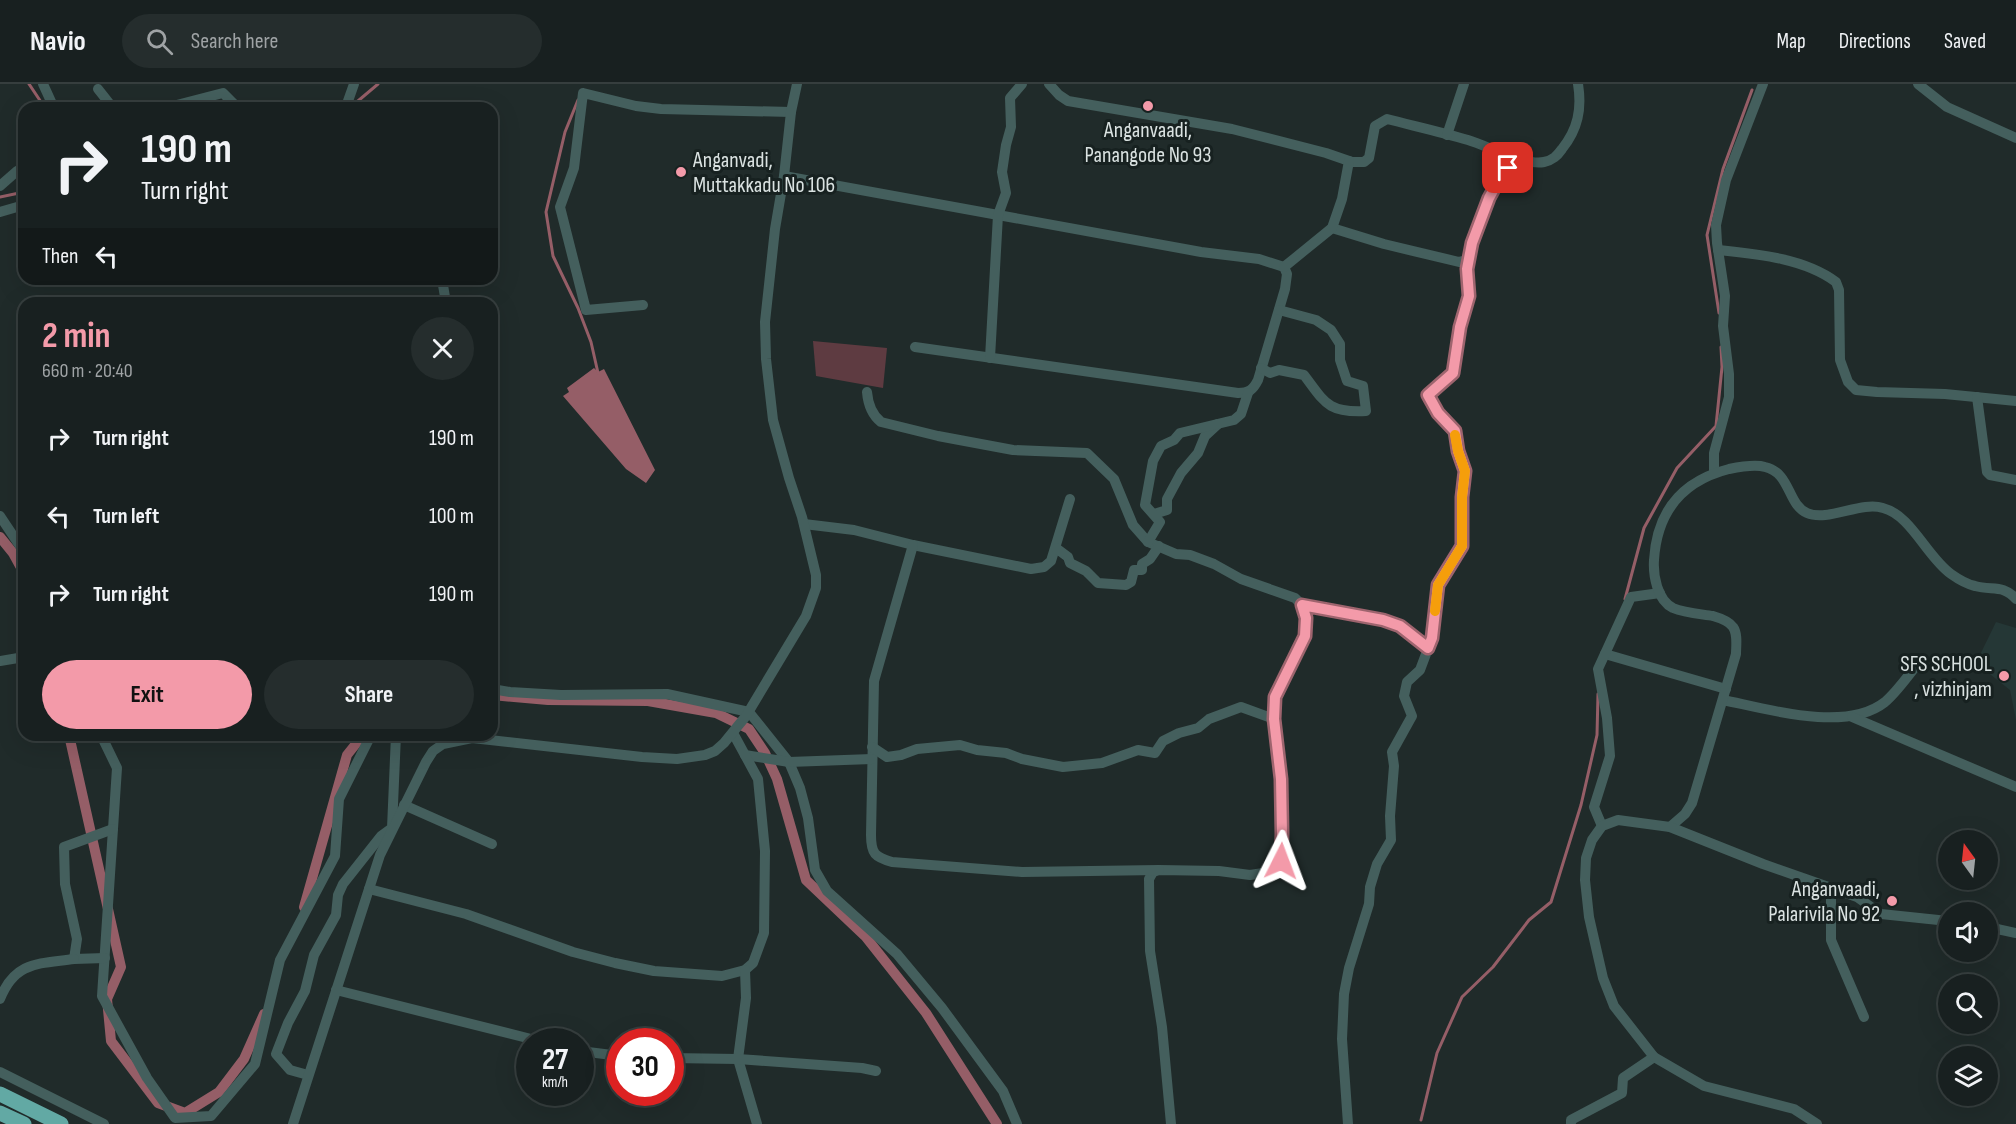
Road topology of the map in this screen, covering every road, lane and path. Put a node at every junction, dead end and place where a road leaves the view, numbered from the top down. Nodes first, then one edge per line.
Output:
1 (42, 84) edge
2 (354, 84) edge
3 (798, 84) edge
4 (1022, 84) edge
5 (1049, 84) edge
6 (1464, 84) edge
7 (1578, 84) edge
8 (1763, 84) edge
9 (1918, 84) edge
10 (98, 89) dead end
11 (51, 102) edge
12 (108, 102) edge
13 (188, 102) edge
14 (232, 102) edge
15 (348, 102) edge
16 (791, 112) junction
17 (1447, 135) junction
18 (2016, 138) edge
19 (1524, 159) junction
20 (1349, 161) junction
21 (18, 170) edge
22 (784, 176) junction
23 (0, 186) edge
24 (18, 207) edge
25 (0, 212) edge
26 (998, 215) junction
27 (1332, 228) junction
28 (1718, 250) junction
29 (1468, 260) junction
30 (1284, 267) junction
31 (643, 305) dead end
32 (1279, 310) junction
33 (915, 347) dead end
34 (990, 358) junction
35 (1261, 368) junction
36 (867, 392) dead end
37 (1248, 393) junction
38 (1977, 397) junction
39 (2016, 401) edge
40 (1220, 422) junction
41 (1714, 473) junction
42 (2016, 480) edge
43 (1070, 499) dead end
44 (1154, 514) junction
45 (0, 516) edge
46 (804, 524) junction
47 (18, 543) edge
48 (1154, 544) junction
49 (913, 545) junction
50 (1056, 548) junction
51 (1660, 593) junction
52 (2016, 599) edge
53 (1302, 605) junction
54 (1428, 648) junction
55 (1605, 654) junction
56 (18, 658) edge
57 (1921, 660) dead end
58 (0, 661) edge
59 (1726, 689) junction
60 (498, 690) edge
61 (1723, 700) junction
62 (747, 714) junction
63 (1852, 717) junction
64 (1274, 719) junction
65 (733, 733) junction
66 (498, 740) edge
67 (103, 741) edge
68 (368, 741) edge
69 (396, 741) edge
70 (452, 741) edge
71 (872, 747) junction
72 (745, 755) junction
73 (872, 759) junction
74 (789, 762) junction
75 (2016, 787) edge
76 (404, 805) junction
77 (1602, 826) junction
78 (1670, 827) junction
79 (392, 828) junction
80 (113, 829) junction
81 (492, 844) dead end
82 (1160, 870) junction
83 (1831, 888) junction
84 (369, 889) junction
85 (1938, 920) edge
86 (1998, 929) edge
87 (2016, 933) edge
88 (105, 958) junction
89 (74, 959) junction
90 (745, 970) junction
91 (336, 990) junction
92 (0, 999) edge
93 (1864, 1017) dead end
94 (516, 1035) edge
95 (1654, 1057) junction
96 (684, 1058) edge
97 (738, 1059) junction
98 (876, 1071) dead end
99 (0, 1072) edge
100 (308, 1075) junction
101 (0, 1094) edge
102 (0, 1113) edge
103 (24, 1124) edge
104 (61, 1124) edge
105 (104, 1124) edge
106 (293, 1124) edge
107 (757, 1124) edge
108 (1017, 1124) edge
109 (1171, 1124) edge
110 (1348, 1124) edge
111 (1571, 1124) edge
112 (1817, 1124) edge

1 - 11 street
2 - 15 street
3 - 16 street
4 - 26 street
5 - 20 street
6 - 17 street
7 - 19 street
8 - 28 street
9 - 18 street
10 - 12 street
13 - 14 street
16 - 22 street
16 - 31 street
17 - 19 street
17 - 20 street
19 - 29 street
20 - 27 street
21 - 23 street
22 - 26 street
22 - 46 street
24 - 25 street
26 - 30 street
26 - 34 street
27 - 29 street
27 - 30 street
28 - 38 street
28 - 41 street
29 - 54 street
30 - 32 street
32 - 35 street
32 - 35 street
33 - 34 street
34 - 37 street
35 - 37 street
36 - 48 street
37 - 40 street
38 - 39 street
38 - 42 street
40 - 44 street
40 - 44 street
41 - 51 street
41 - 52 street
43 - 50 street
44 - 48 street
45 - 47 street
46 - 49 street
46 - 62 street
48 - 50 street
48 - 53 street
49 - 50 street
49 - 71 street
51 - 55 street
51 - 59 street
53 - 54 street
53 - 64 street
54 - 110 street
55 - 59 street
55 - 77 street
56 - 58 street
57 - 63 street
59 - 61 street
60 - 62 street
61 - 63 street
61 - 78 street
62 - 65 street
62 - 74 street
63 - 75 street
64 - 71 street
64 - 82 street
65 - 66 street
65 - 72 street
67 - 80 street
68 - 88 street
69 - 79 street
70 - 76 street
71 - 73 street
72 - 74 street
72 - 90 street
73 - 74 street
73 - 82 street
74 - 108 street
76 - 79 street
76 - 81 street
77 - 78 street
77 - 95 street
78 - 83 street
79 - 84 street
79 - 100 street
80 - 88 street
80 - 89 street
82 - 109 street
83 - 85 street
83 - 93 street
84 - 90 street
84 - 91 street
86 - 87 street
88 - 89 street
89 - 92 street
90 - 97 street
91 - 94 street
91 - 100 street
95 - 111 street
95 - 112 street
96 - 97 street
97 - 98 street
97 - 107 street
99 - 105 street
100 - 106 street
101 - 104 highway
102 - 103 highway

